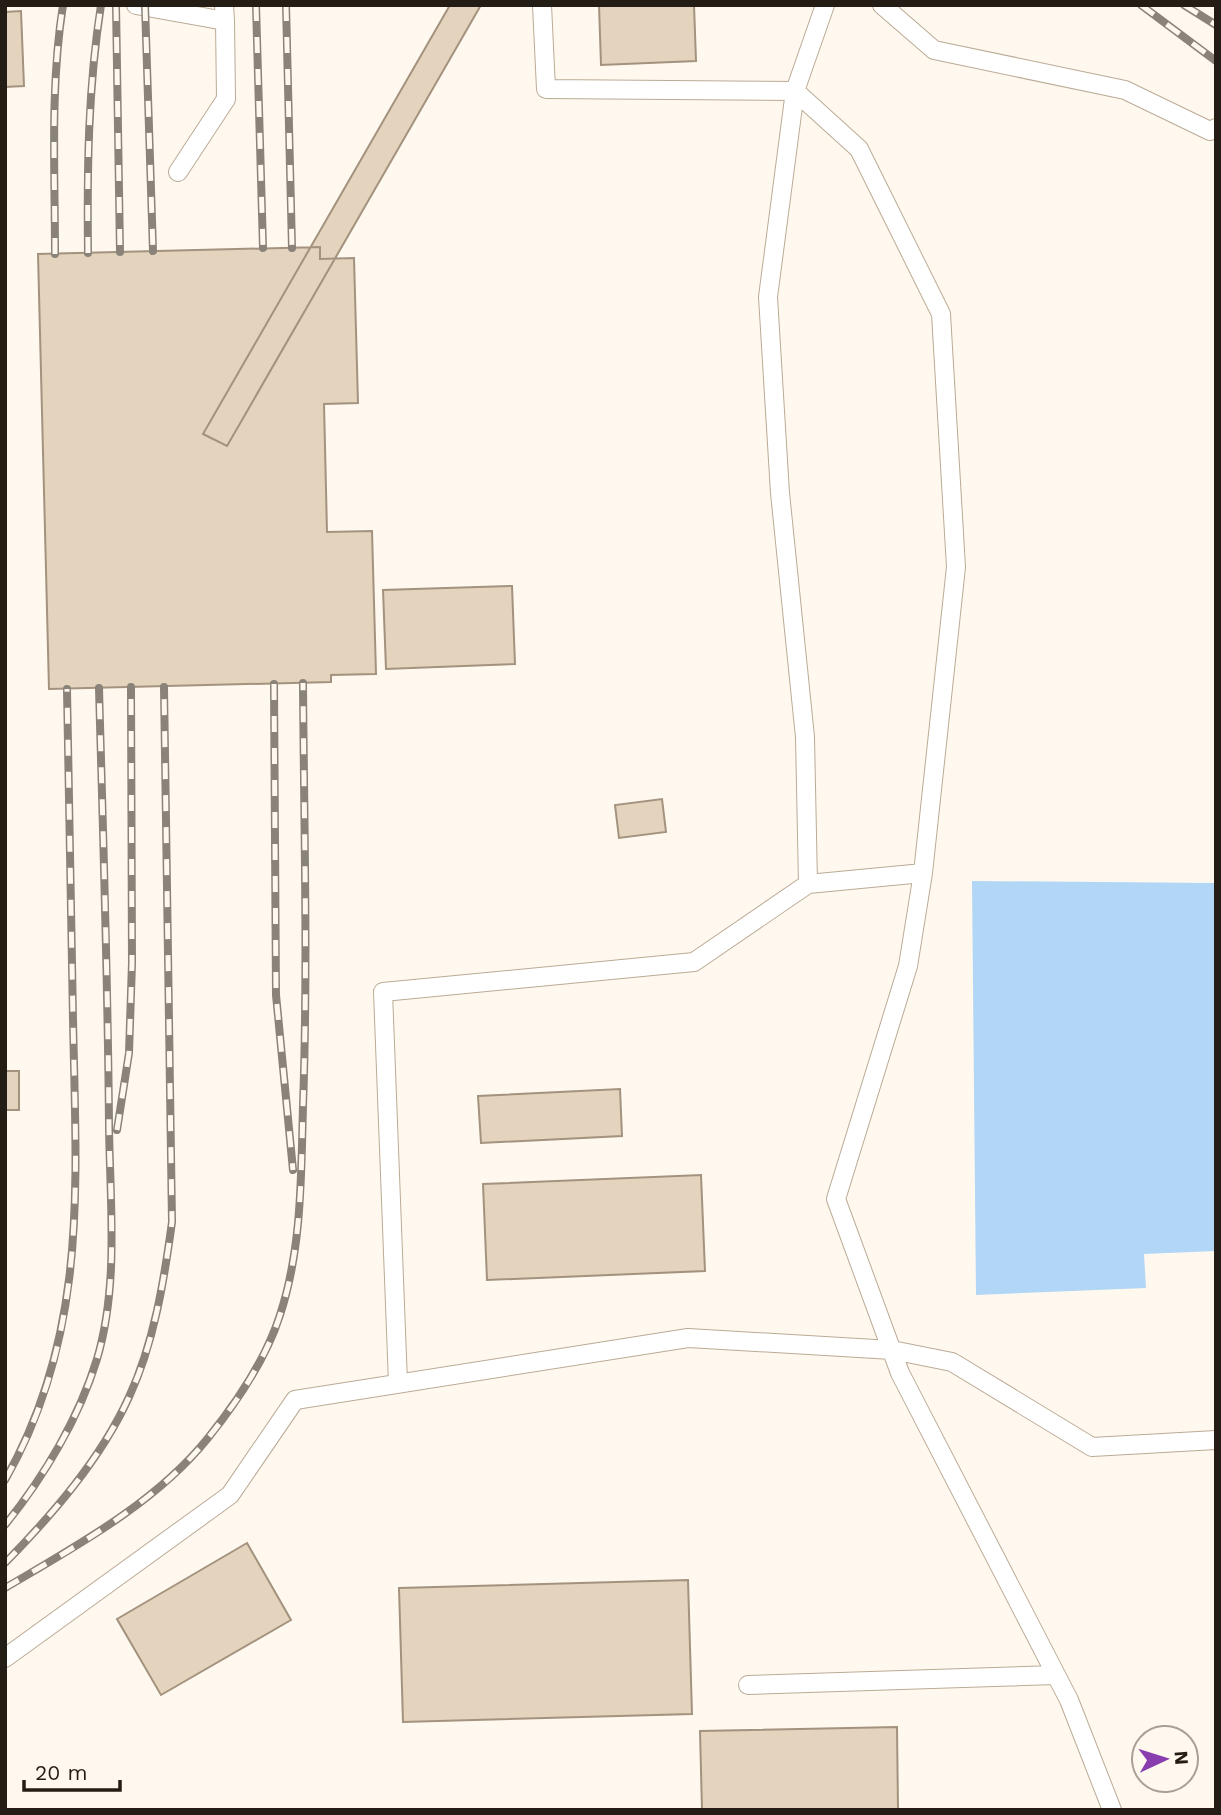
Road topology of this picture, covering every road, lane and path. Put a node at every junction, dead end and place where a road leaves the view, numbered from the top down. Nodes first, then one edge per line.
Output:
1 (136, 5) edge
2 (542, 5) edge
3 (825, 5) edge
4 (882, 5) edge
5 (225, 13) edge
6 (795, 91) junction
7 (1214, 132) edge
8 (178, 172) dead end
9 (923, 873) junction
10 (808, 884) junction
11 (892, 1350) junction
12 (398, 1383) junction
13 (1216, 1440) edge
14 (5, 1658) edge
15 (1056, 1675) junction
16 (748, 1685) dead end
17 (1112, 1810) edge

1 - 5 lane
2 - 6 lane
3 - 6 lane
4 - 7 lane
5 - 8 lane
6 - 9 lane
6 - 10 lane
9 - 10 lane
9 - 11 lane
10 - 12 lane
11 - 12 lane
11 - 13 lane
11 - 15 lane
12 - 14 lane
15 - 16 lane
15 - 17 lane

